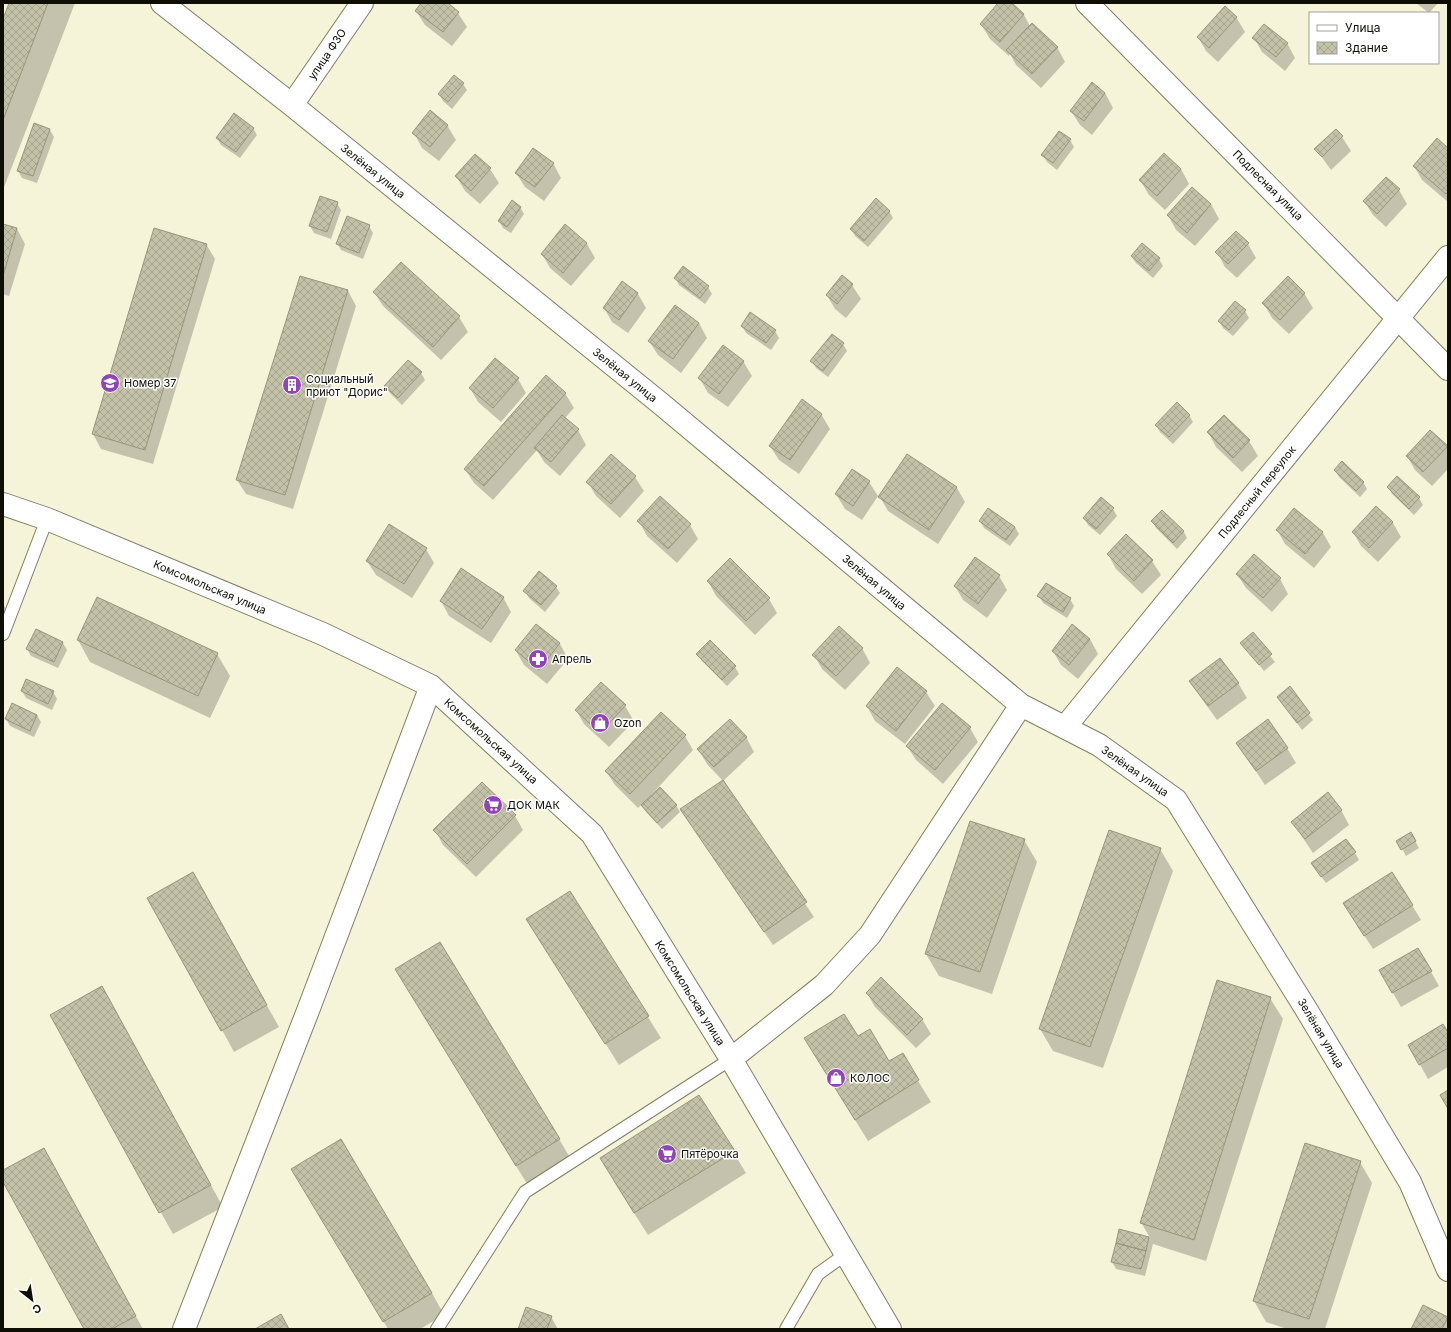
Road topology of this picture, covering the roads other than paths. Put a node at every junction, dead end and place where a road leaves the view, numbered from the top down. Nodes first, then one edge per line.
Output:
1 (162, 3) edge
2 (362, 3) edge
3 (1087, 3) edge
4 (292, 105) junction
5 (1448, 257) edge
6 (1399, 317) junction
7 (1448, 369) edge
8 (3, 504) edge
9 (47, 519) junction
10 (3, 634) edge
11 (431, 686) junction
12 (1021, 706) junction
13 (1065, 727) junction
14 (731, 1059) junction
15 (846, 1254) junction
16 (1448, 1270) edge
17 (184, 1329) edge
18 (437, 1329) edge
19 (786, 1329) edge
20 (890, 1329) edge

1 - 4 street, Зелёная улица
2 - 4 street, улица ФЗО
3 - 6 street, Подлесная улица
4 - 12 street, Зелёная улица
5 - 6 street, Подлесный переулок
6 - 7 street, Подлесная улица
6 - 13 street, Подлесный переулок
8 - 9 street, Комсомольская улица
9 - 10 lane
9 - 11 street, Комсомольская улица
11 - 14 street, Комсомольская улица
11 - 17 street
12 - 13 street, Зелёная улица
12 - 14 street
13 - 16 street, Зелёная улица
14 - 15 street, Комсомольская улица
14 - 18 lane
15 - 19 lane
15 - 20 street, Комсомольская улица

